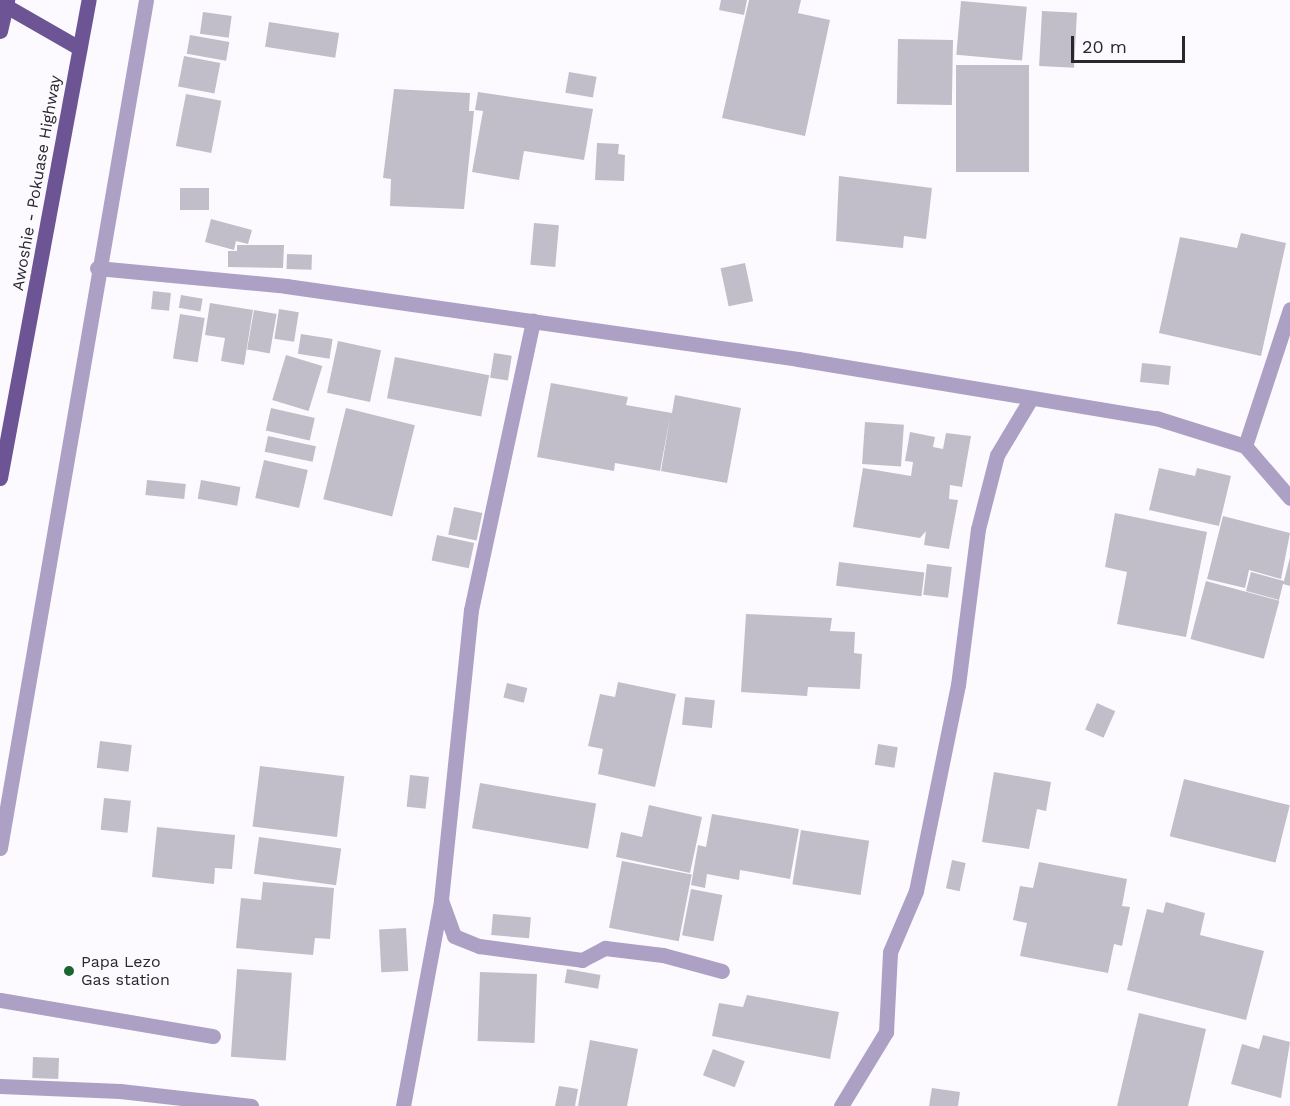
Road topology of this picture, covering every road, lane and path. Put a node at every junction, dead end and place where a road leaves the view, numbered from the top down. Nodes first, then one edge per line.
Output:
1 (89, 0) edge
2 (146, 0) edge
3 (6, 3) edge
4 (0, 32) edge
5 (79, 48) junction
6 (97, 268) junction
7 (1290, 309) edge
8 (533, 321) junction
9 (1030, 400) junction
10 (1245, 446) junction
11 (0, 478) edge
12 (1290, 498) edge
13 (0, 848) edge
14 (441, 900) junction
15 (722, 971) dead end
16 (0, 1000) edge
17 (213, 1035) dead end
18 (0, 1086) edge
19 (236, 1106) edge
20 (251, 1106) edge
21 (403, 1106) edge
22 (841, 1106) edge

1 - 5 main road, Awoshie - Pokuase Highway
2 - 6 street
3 - 4 main road
3 - 5 main road
5 - 11 main road, Awoshie - Pokuase Highway
6 - 8 street
6 - 13 street
7 - 10 street
8 - 9 street
8 - 14 street
9 - 10 street
9 - 22 street
10 - 12 street
14 - 15 street
14 - 21 street
16 - 17 street
18 - 19 street
19 - 20 street

